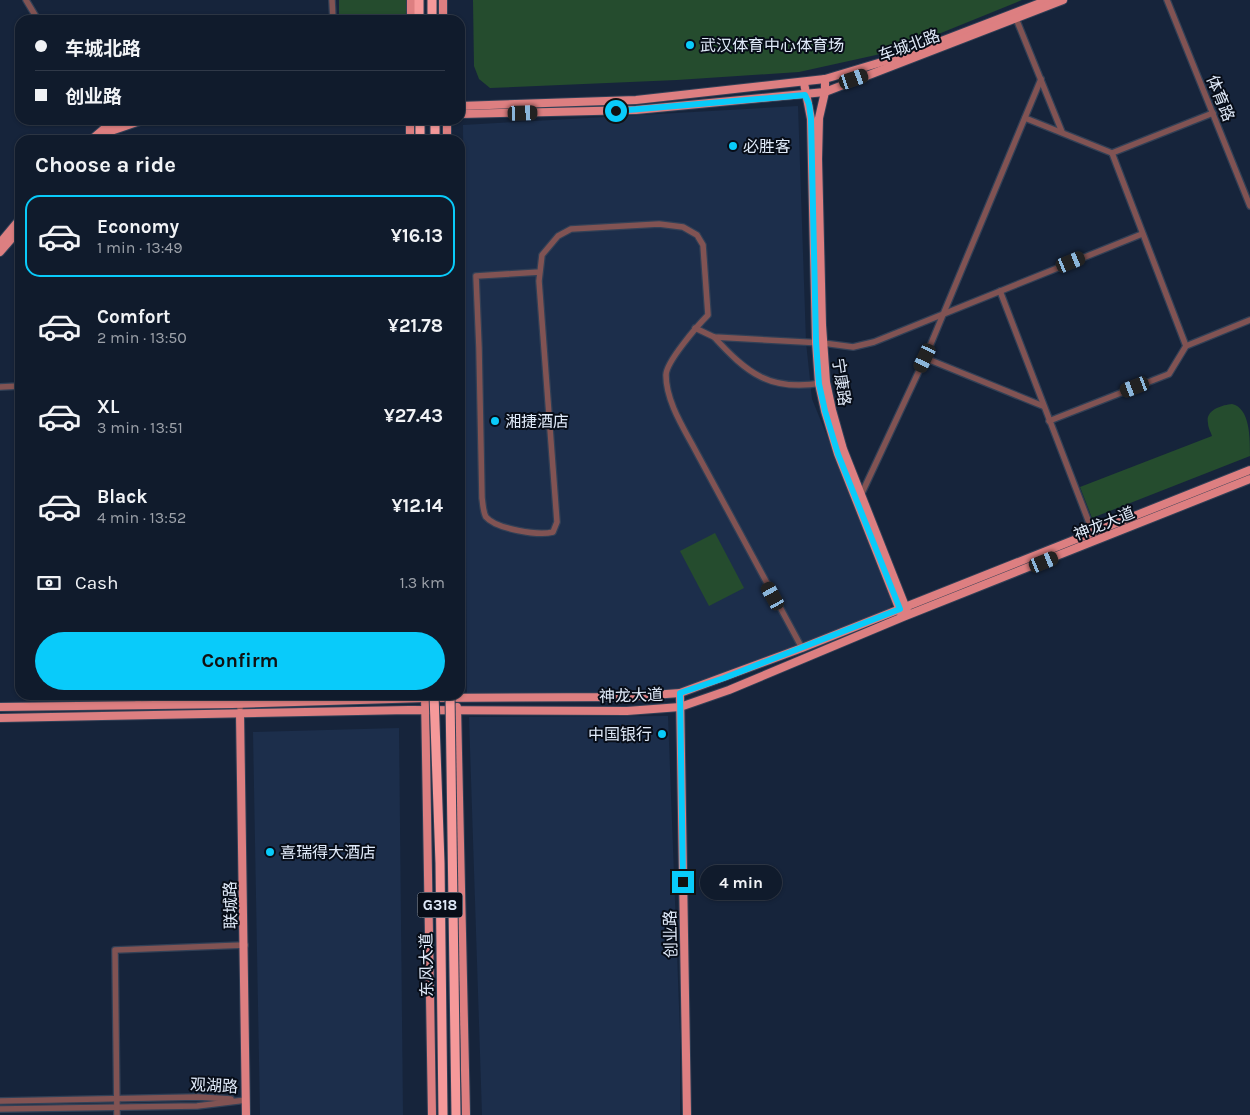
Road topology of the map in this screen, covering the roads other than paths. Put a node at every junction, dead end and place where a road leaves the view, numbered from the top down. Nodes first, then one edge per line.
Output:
1 (26, 0) edge
2 (332, 0) edge
3 (411, 0) edge
4 (419, 0) edge
5 (432, 0) edge
6 (443, 0) edge
7 (1048, 0) edge
8 (1063, 0) edge
9 (1167, 0) edge
10 (35, 15) edge
11 (333, 15) edge
12 (411, 15) edge
13 (419, 15) edge
14 (432, 15) edge
15 (443, 15) edge
16 (1015, 16) junction
17 (824, 79) junction
18 (1041, 80) junction
19 (804, 83) junction
20 (825, 92) junction
21 (805, 95) junction
22 (465, 106) edge
23 (1212, 113) junction
24 (465, 114) edge
25 (1025, 118) junction
26 (103, 125) edge
27 (114, 125) edge
28 (125, 125) edge
29 (106, 130) junction
30 (1062, 132) junction
31 (98, 135) edge
32 (103, 135) edge
33 (1112, 154) junction
34 (1250, 206) edge
35 (15, 225) edge
36 (1142, 234) junction
37 (15, 235) edge
38 (0, 243) edge
39 (0, 252) edge
40 (540, 272) junction
41 (1000, 291) junction
42 (944, 313) junction
43 (1250, 320) edge
44 (695, 328) junction
45 (714, 337) junction
46 (820, 342) junction
47 (1186, 346) junction
48 (925, 358) junction
49 (823, 383) junction
50 (15, 386) edge
51 (0, 387) edge
52 (1044, 406) junction
53 (1049, 421) junction
54 (1250, 470) edge
55 (1250, 479) edge
56 (859, 498) junction
57 (1093, 533) junction
58 (904, 612) junction
59 (802, 648) junction
60 (680, 693) junction
61 (465, 696) edge
62 (138, 700) edge
63 (240, 700) edge
64 (334, 700) edge
65 (427, 700) edge
66 (428, 700) edge
67 (454, 700) edge
68 (455, 700) edge
69 (138, 704) junction
70 (240, 704) junction
71 (0, 707) edge
72 (680, 707) junction
73 (457, 710) junction
74 (425, 711) junction
75 (240, 713) junction
76 (0, 718) edge
77 (245, 945) junction
78 (116, 1099) junction
79 (246, 1100) junction
80 (0, 1101) edge
81 (117, 1107) junction
82 (0, 1109) edge
83 (60, 1112) edge
84 (117, 1115) edge
85 (246, 1115) edge
86 (432, 1115) edge
87 (442, 1115) edge
88 (456, 1115) edge
89 (466, 1115) edge
90 (687, 1115) edge

1 - 10 street
2 - 11 street
3 - 12 main road
4 - 13 highway
5 - 14 highway
6 - 15 main road
7 - 16 main road, 车城北路
8 - 16 main road, 车城北路
9 - 23 street, 体育路
16 - 17 main road, 车城北路
16 - 18 street
16 - 20 main road, 车城北路
17 - 19 main road, 车城北路
17 - 20 main road, 宁康路
18 - 25 street
18 - 30 street
19 - 21 main road
19 - 22 main road, 车城北路
20 - 21 main road, 车城北路
20 - 46 main road, 宁康路
21 - 24 main road, 车城北路
21 - 46 main road
23 - 33 street
23 - 34 street, 体育路
25 - 30 street
25 - 42 street
26 - 29 street
27 - 29 main road
28 - 29 main road
29 - 31 main road
29 - 32 main road
30 - 33 street
33 - 36 street
35 - 38 main road
36 - 41 street
36 - 47 street
37 - 39 main road
40 - 40 street
40 - 44 street
41 - 42 street
41 - 52 street
42 - 46 street
42 - 48 street
43 - 47 street
44 - 45 street
44 - 59 street
45 - 46 street
45 - 49 street
46 - 49 main road, 宁康路
47 - 53 street
48 - 52 street
48 - 56 street
49 - 56 main road, 宁康路
50 - 51 street
52 - 53 street
53 - 57 street
54 - 57 main road, 神龙大道
55 - 58 main road, 神龙大道
56 - 58 main road, 宁康路
57 - 58 main road, 神龙大道
58 - 59 main road, 神龙大道
58 - 72 main road, 神龙大道
59 - 60 main road, 神龙大道
60 - 61 main road, 神龙大道
60 - 72 main road, 创业路
62 - 69 street
63 - 70 street, 联城路
64 - 70 main road, 神龙大道
65 - 74 main road
66 - 87 highway, 东风大道 / G318, bridge
67 - 88 highway, 东风大道 / G318, bridge
68 - 73 main road
69 - 70 main road, 神龙大道
69 - 71 main road, 神龙大道
70 - 75 street, 联城路
72 - 73 main road, 神龙大道
72 - 90 main road, 创业路
73 - 74 main road, 神龙大道
73 - 89 main road
74 - 75 main road, 神龙大道
74 - 86 main road
75 - 76 main road, 神龙大道
75 - 77 main road, 联城路
77 - 78 street
77 - 79 main road, 联城路
78 - 79 street, 观湖路
78 - 80 street, 观湖路
78 - 81 street
79 - 81 street, 观湖路
79 - 85 main road, 联城路
81 - 83 street, 观湖路
81 - 84 street
82 - 83 street, 观湖路

